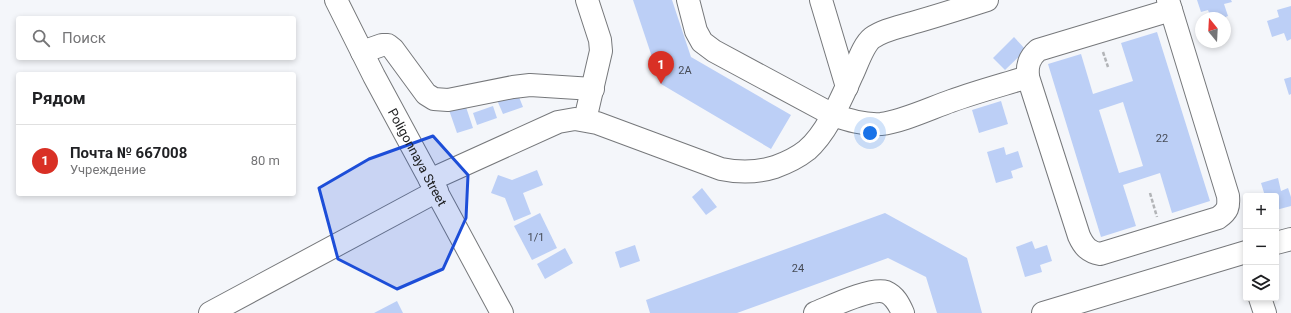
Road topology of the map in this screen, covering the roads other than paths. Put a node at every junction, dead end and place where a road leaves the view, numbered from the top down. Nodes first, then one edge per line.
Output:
1 (336, 0) edge
2 (587, 0) edge
3 (688, 0) edge
4 (821, 0) edge
5 (987, 0) edge
6 (953, 5) edge
7 (1170, 5) edge
8 (362, 52) junction
9 (1028, 77) junction
10 (846, 87) junction
11 (592, 88) junction
12 (833, 115) junction
13 (585, 120) junction
14 (433, 186) junction
15 (1291, 239) edge
16 (1279, 242) edge
17 (1243, 255) edge
18 (1261, 301) edge
19 (210, 313) edge
20 (502, 313) edge
21 (815, 313) edge
22 (903, 313) edge
23 (1043, 313) edge
24 (1265, 313) edge

1 - 8 street, Poligonnaya Street
2 - 11 street
3 - 12 street
4 - 10 street
5 - 6 street
6 - 10 street
7 - 9 street
7 - 9 street
8 - 11 street
8 - 14 street, Poligonnaya Street
9 - 12 street
10 - 12 street
11 - 13 street
12 - 13 street
13 - 14 street
14 - 19 street
14 - 20 street, Poligonnaya Street
15 - 16 street
17 - 23 street
18 - 24 street
21 - 22 street

